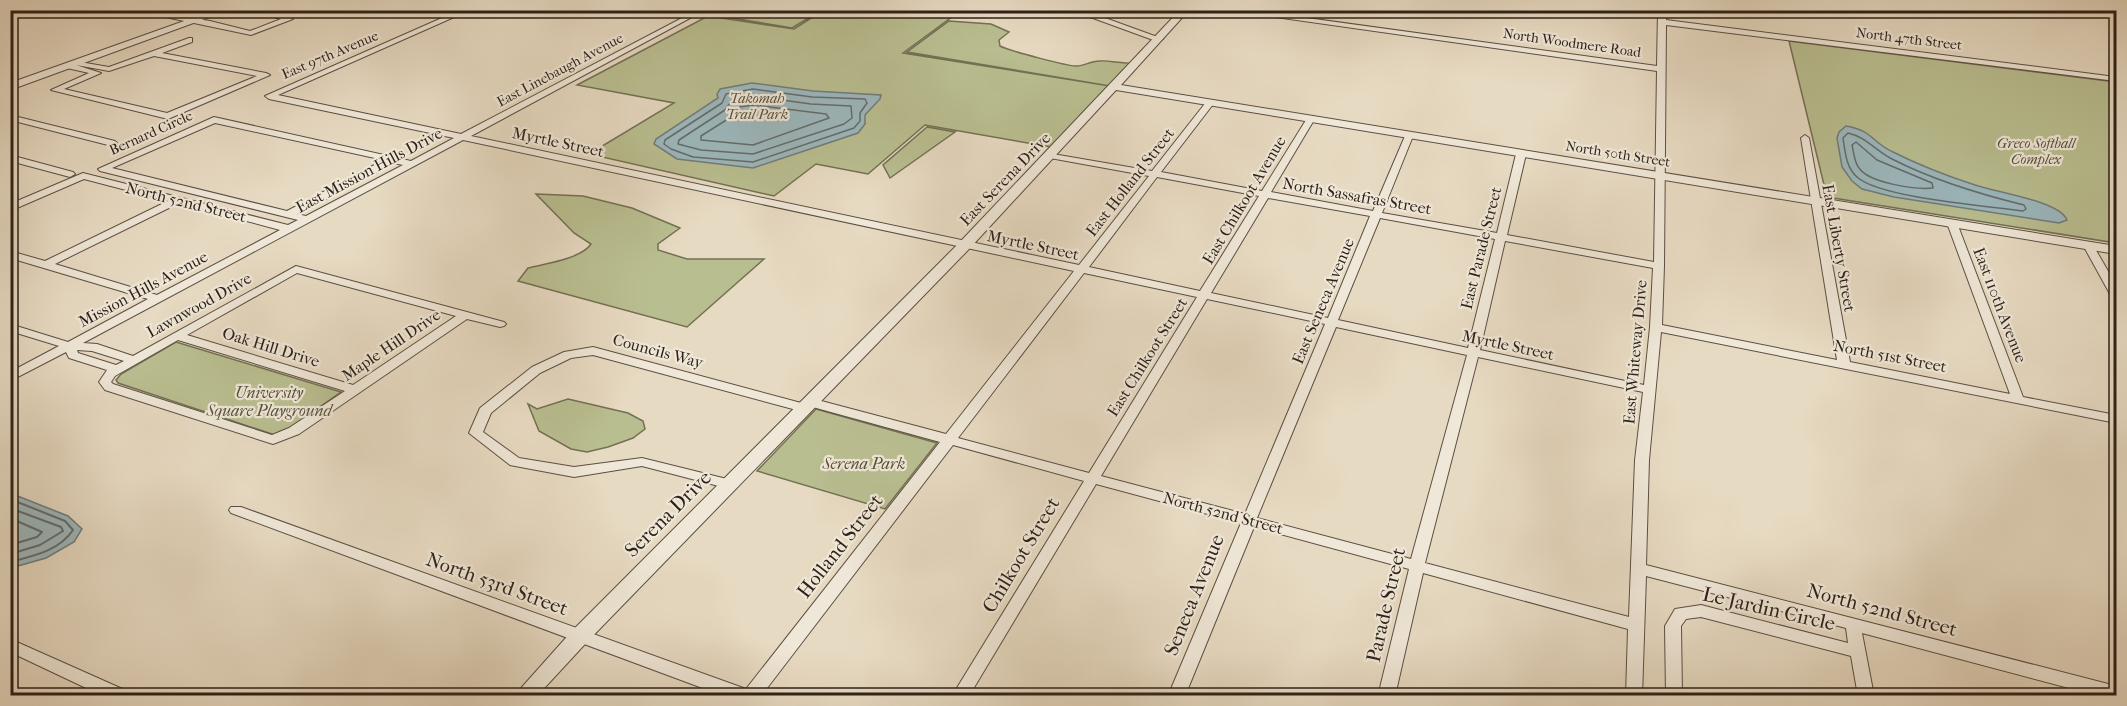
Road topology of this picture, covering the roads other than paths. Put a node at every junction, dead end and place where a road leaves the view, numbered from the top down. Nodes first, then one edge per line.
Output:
1 (72, 10) edge
2 (79, 10) edge
3 (135, 10) edge
4 (180, 10) edge
5 (225, 10) edge
6 (251, 10) edge
7 (467, 10) edge
8 (648, 10) edge
9 (702, 10) edge
10 (1074, 10) edge
11 (1185, 10) edge
12 (1229, 10) edge
13 (163, 16) junction
14 (1662, 16) edge
15 (690, 17) junction
16 (194, 21) junction
17 (1159, 39) junction
18 (189, 40) dead end
19 (154, 54) junction
20 (73, 64) junction
21 (1662, 69) junction
22 (2116, 79) edge
23 (10, 87) edge
24 (1115, 87) junction
25 (269, 96) joint
26 (1210, 104) junction
27 (10, 117) edge
28 (1310, 120) junction
29 (1409, 136) junction
30 (463, 137) junction
31 (1804, 138) dead end
32 (112, 143) dead end
33 (1521, 154) junction
34 (1050, 155) junction
35 (10, 158) edge
36 (394, 159) junction
37 (413, 164) junction
38 (70, 174) dead end
39 (1155, 174) junction
40 (1661, 177) junction
41 (1265, 194) junction
42 (178, 200) junction
43 (1815, 201) junction
44 (10, 208) edge
45 (1378, 214) junction
46 (287, 215) junction
47 (307, 219) junction
48 (1952, 223) junction
49 (290, 229) junction
50 (1502, 237) junction
51 (964, 245) junction
52 (2088, 245) junction
53 (2116, 250) edge
54 (10, 254) edge
55 (46, 264) junction
56 (1659, 266) junction
57 (1081, 270) junction
58 (2116, 294) edge
59 (1204, 296) junction
60 (159, 299) junction
61 (465, 315) junction
62 (1332, 323) junction
63 (500, 324) dead end
64 (10, 327) edge
65 (1656, 327) junction
66 (177, 336) junction
67 (70, 346) junction
68 (1473, 353) junction
69 (134, 360) junction
70 (1844, 364) junction
71 (846, 367) joint
72 (118, 370) junction
73 (10, 377) edge
74 (355, 390) junction
75 (1650, 390) junction
76 (985, 393) joint
77 (2018, 399) junction
78 (807, 405) junction
79 (2116, 419) edge
80 (1117, 436) joint
81 (949, 438) junction
82 (1093, 477) junction
83 (1266, 477) joint
84 (730, 484) junction
85 (236, 510) dead end
86 (1248, 520) junction
87 (1426, 524) joint
88 (1418, 566) junction
89 (1638, 568) junction
90 (1636, 625) junction
91 (1853, 625) junction
92 (579, 637) junction
93 (10, 645) edge
94 (1859, 652) junction
95 (2116, 693) edge
96 (121, 696) edge
97 (524, 696) edge
98 (745, 696) edge
99 (751, 696) edge
100 (960, 696) edge
101 (1176, 696) edge
102 (1386, 696) edge
103 (1634, 696) edge
104 (1674, 696) edge
105 (1866, 696) edge

1 - 2 street
3 - 13 street
4 - 13 street
5 - 16 street
6 - 16 street
7 - 25 street, East 97th Avenue
8 - 15 street
9 - 15 street, East Linebaugh Avenue
10 - 17 street
11 - 17 street, East Serena Drive
12 - 21 street, North Woodmere Road
13 - 16 street
14 - 21 street, East Whiteway Drive
14 - 22 street, North 47th Street
15 - 30 street, East Linebaugh Avenue
16 - 20 street
17 - 24 street, East Serena Drive
18 - 19 street
19 - 20 street
19 - 20 street
20 - 23 street
21 - 40 street, East Whiteway Drive
24 - 26 street, North 50th Street
24 - 34 street, East Serena Drive
25 - 30 street, Myrtle Street
26 - 28 street, North 50th Street
26 - 39 street, East Holland Street
27 - 32 street
28 - 29 street, North 50th Street
28 - 41 street, East Chilkoot Avenue
29 - 33 street, North 50th Street
29 - 45 street, East Seneca Avenue
30 - 37 street, East Mission Hills Drive
30 - 51 street, Myrtle Street
31 - 43 street, East Liberty Street
33 - 40 street, North 50th Street
33 - 50 street, East Parade Street
34 - 39 street, North Sassafras Street
34 - 51 street, East Serena Drive
35 - 38 street
36 - 37 street, Bernard Circle
36 - 46 street
36 - 46 street, Bernard Circle
37 - 47 street, East Mission Hills Drive
39 - 41 street, North Sassafras Street
39 - 57 street, East Holland Street
40 - 43 street, North 50th Street
40 - 56 street, East Whiteway Drive
41 - 45 street, North Sassafras Street
41 - 59 street, East Chilkoot Avenue
42 - 44 street, North 52nd Street
42 - 49 street, North 52nd Street
42 - 55 street
43 - 48 street, North 50th Street
43 - 70 street, East Liberty Street
45 - 50 street, North Sassafras Street
45 - 62 street, East Seneca Avenue
46 - 47 street, Bernard Circle
47 - 49 street, East Mission Hills Drive
48 - 52 street, North 50th Street
48 - 77 street, East 110th Avenue
49 - 60 street, Mission Hills Avenue
50 - 56 street, North Sassafras Street
50 - 68 street, East Parade Street
51 - 57 street, Myrtle Street
51 - 71 street, East Serena Drive
52 - 53 street, North 50th Street
52 - 58 street
54 - 55 street
55 - 60 street
56 - 65 street, East Whiteway Drive
57 - 59 street, Myrtle Street
57 - 76 street, East Holland Street
59 - 62 street, Myrtle Street
59 - 80 street, East Chilkoot Street
60 - 67 street, Mission Hills Avenue
61 - 63 street
61 - 66 street, Lawnwood Drive
61 - 74 street, Maple Hill Drive
62 - 68 street, Myrtle Street
62 - 83 street, East Seneca Avenue
64 - 67 street
65 - 70 street, North 51st Street
65 - 75 street, East Whiteway Drive
66 - 69 street, Lawnwood Drive
66 - 74 street, Oak Hill Drive
67 - 69 street
67 - 72 street
67 - 73 street, Mission Hills Avenue
68 - 75 street, Myrtle Street
68 - 87 street, East Parade Street
69 - 72 street, Lawnwood Drive
70 - 77 street, North 51st Street
71 - 78 street, Serena Drive
72 - 74 street, Maple Hill Drive
75 - 89 street, East Whiteway Drive
76 - 81 street, Holland Street
77 - 79 street, North 51st Street
78 - 81 street, North 52nd Street
78 - 84 street, Serena Drive
78 - 84 street, Councils Way
80 - 82 street, Chilkoot Street
81 - 82 street, North 52nd Street
81 - 99 street, Holland Street
82 - 86 street, North 52nd Street
82 - 100 street, Chilkoot Street
83 - 86 street, Seneca Avenue
84 - 92 street, Serena Drive
85 - 92 street, North 53rd Street
86 - 88 street, North 52nd Street
86 - 101 street, Seneca Avenue
87 - 88 street, Parade Street
88 - 90 street, North 52nd Street
88 - 102 street, Parade Street
89 - 90 street, East Whiteway Drive
89 - 91 street, North 52nd Street
90 - 103 street, East Whiteway Drive
91 - 94 street, Le Jardin Circle
91 - 95 street, North 52nd Street
92 - 97 street, Serena Drive
92 - 98 street, North 53rd Street
93 - 96 street
94 - 104 street, Le Jardin Circle
94 - 105 street, Le Jardin Circle

